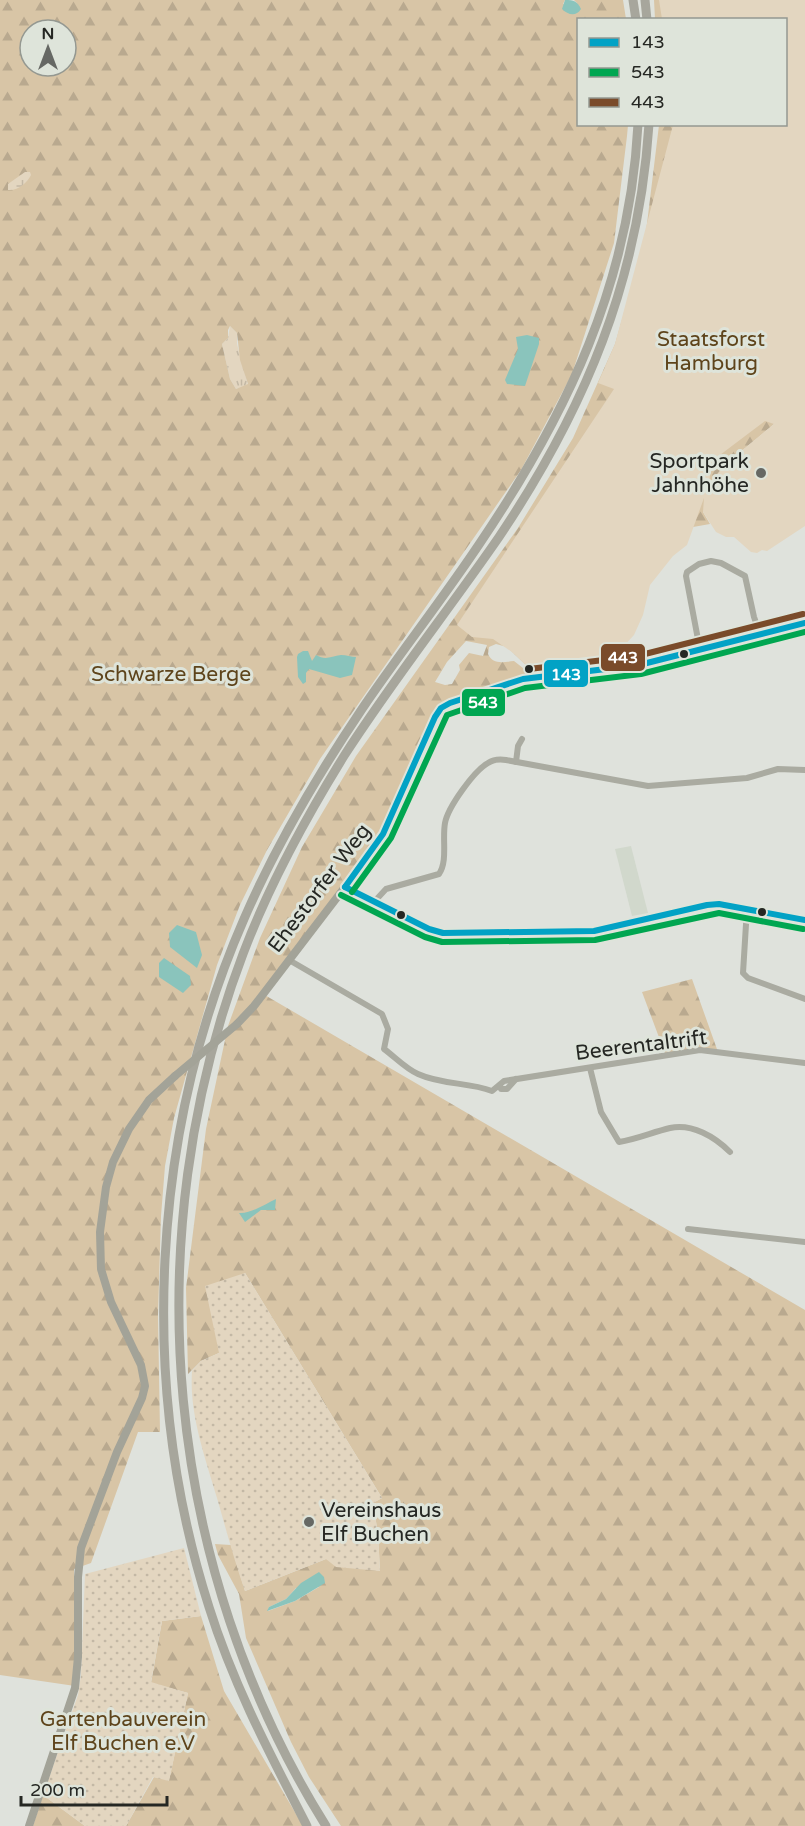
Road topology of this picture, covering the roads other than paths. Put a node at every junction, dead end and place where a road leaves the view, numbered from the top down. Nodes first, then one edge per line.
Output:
1 (633, 0) edge
2 (645, 0) edge
3 (636, 18) edge
4 (647, 18) edge
5 (638, 126) edge
6 (649, 126) edge
7 (805, 623) edge
8 (760, 634) junction
9 (700, 650) junction
10 (522, 739) dead end
11 (516, 762) junction
12 (805, 771) edge
13 (345, 887) junction
14 (374, 902) junction
15 (747, 908) junction
16 (805, 920) edge
17 (289, 960) junction
18 (805, 999) edge
19 (805, 1063) edge
20 (590, 1068) junction
21 (730, 1152) dead end
22 (688, 1229) dead end
23 (805, 1242) edge
24 (29, 1826) edge
25 (309, 1826) edge
26 (326, 1826) edge

1 - 3 highway
2 - 4 highway
5 - 25 highway
6 - 26 highway
7 - 8 main road, Ehestorfer Weg
8 - 9 main road, Ehestorfer Weg
8 - 9 street
9 - 13 main road, Ehestorfer Weg
10 - 11 street
11 - 12 street
11 - 14 street
13 - 14 street
13 - 17 main road, Ehestorfer Weg
14 - 15 street
15 - 16 street
15 - 18 street
17 - 20 street, Beerentaltrift
17 - 24 main road, Ehestorfer Weg, bridge
19 - 20 street, Beerentaltrift
20 - 21 street
22 - 23 street

